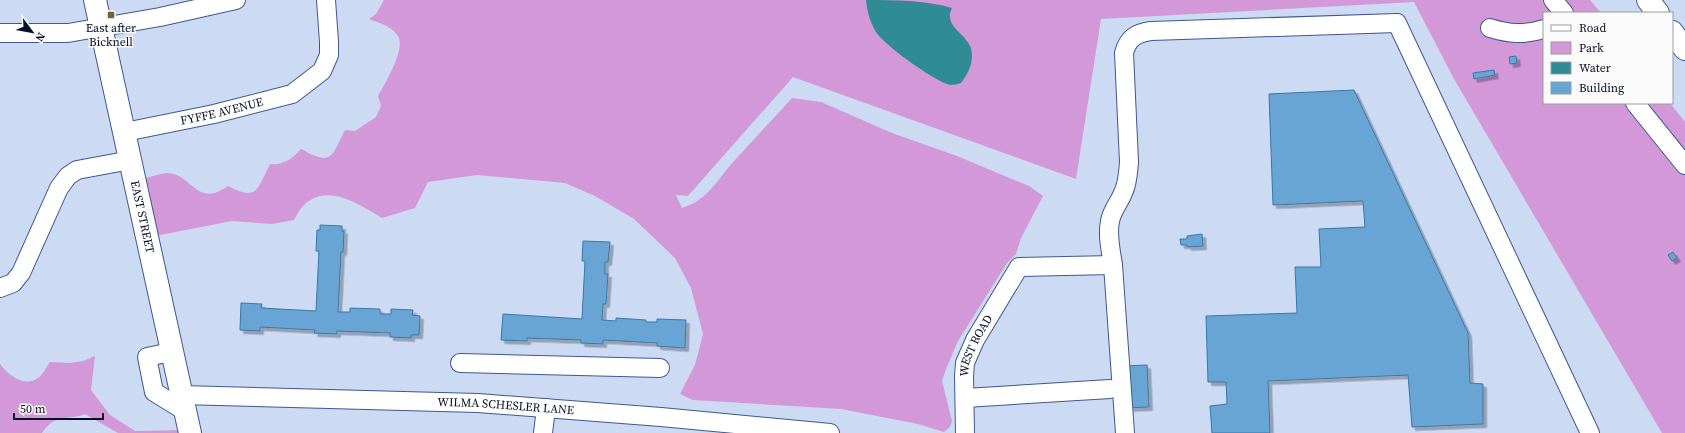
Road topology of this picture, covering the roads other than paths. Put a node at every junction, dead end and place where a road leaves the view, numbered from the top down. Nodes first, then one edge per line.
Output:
1 (95, 0) edge
2 (236, 0) edge
3 (326, 0) edge
4 (1553, 0) edge
5 (1648, 0) edge
6 (1563, 12) edge
7 (1657, 12) edge
8 (101, 28) junction
9 (1490, 28) dead end
10 (1543, 29) edge
11 (0, 33) edge
12 (1673, 33) edge
13 (1685, 49) edge
14 (1636, 104) edge
15 (125, 132) junction
16 (131, 160) junction
17 (1685, 165) edge
18 (1113, 265) junction
19 (3, 287) edge
20 (460, 363) dead end
21 (660, 368) dead end
22 (1110, 389) dead end
23 (965, 398) junction
24 (183, 403) junction
25 (546, 408) junction
26 (662, 425) edge
27 (190, 433) edge
28 (543, 433) edge
29 (830, 433) edge
30 (965, 433) edge
31 (1124, 433) edge
32 (1590, 433) edge

1 - 8 main road, EAST STREET
2 - 8 street
3 - 15 street, FYFFE AVENUE
4 - 6 street
5 - 7 main road
8 - 11 street
8 - 15 main road, EAST STREET
9 - 10 street
12 - 13 main road
14 - 17 street
15 - 16 main road, EAST STREET
16 - 19 street
16 - 24 main road, EAST STREET
18 - 23 street, WEST ROAD
18 - 31 street
18 - 32 street
20 - 21 street
22 - 23 street
23 - 30 street, WEST ROAD
24 - 25 street, WILMA SCHESLER LANE
24 - 27 main road, EAST STREET
25 - 26 street, WILMA SCHESLER LANE
25 - 28 street
26 - 29 street, WILMA SCHESLER LANE

